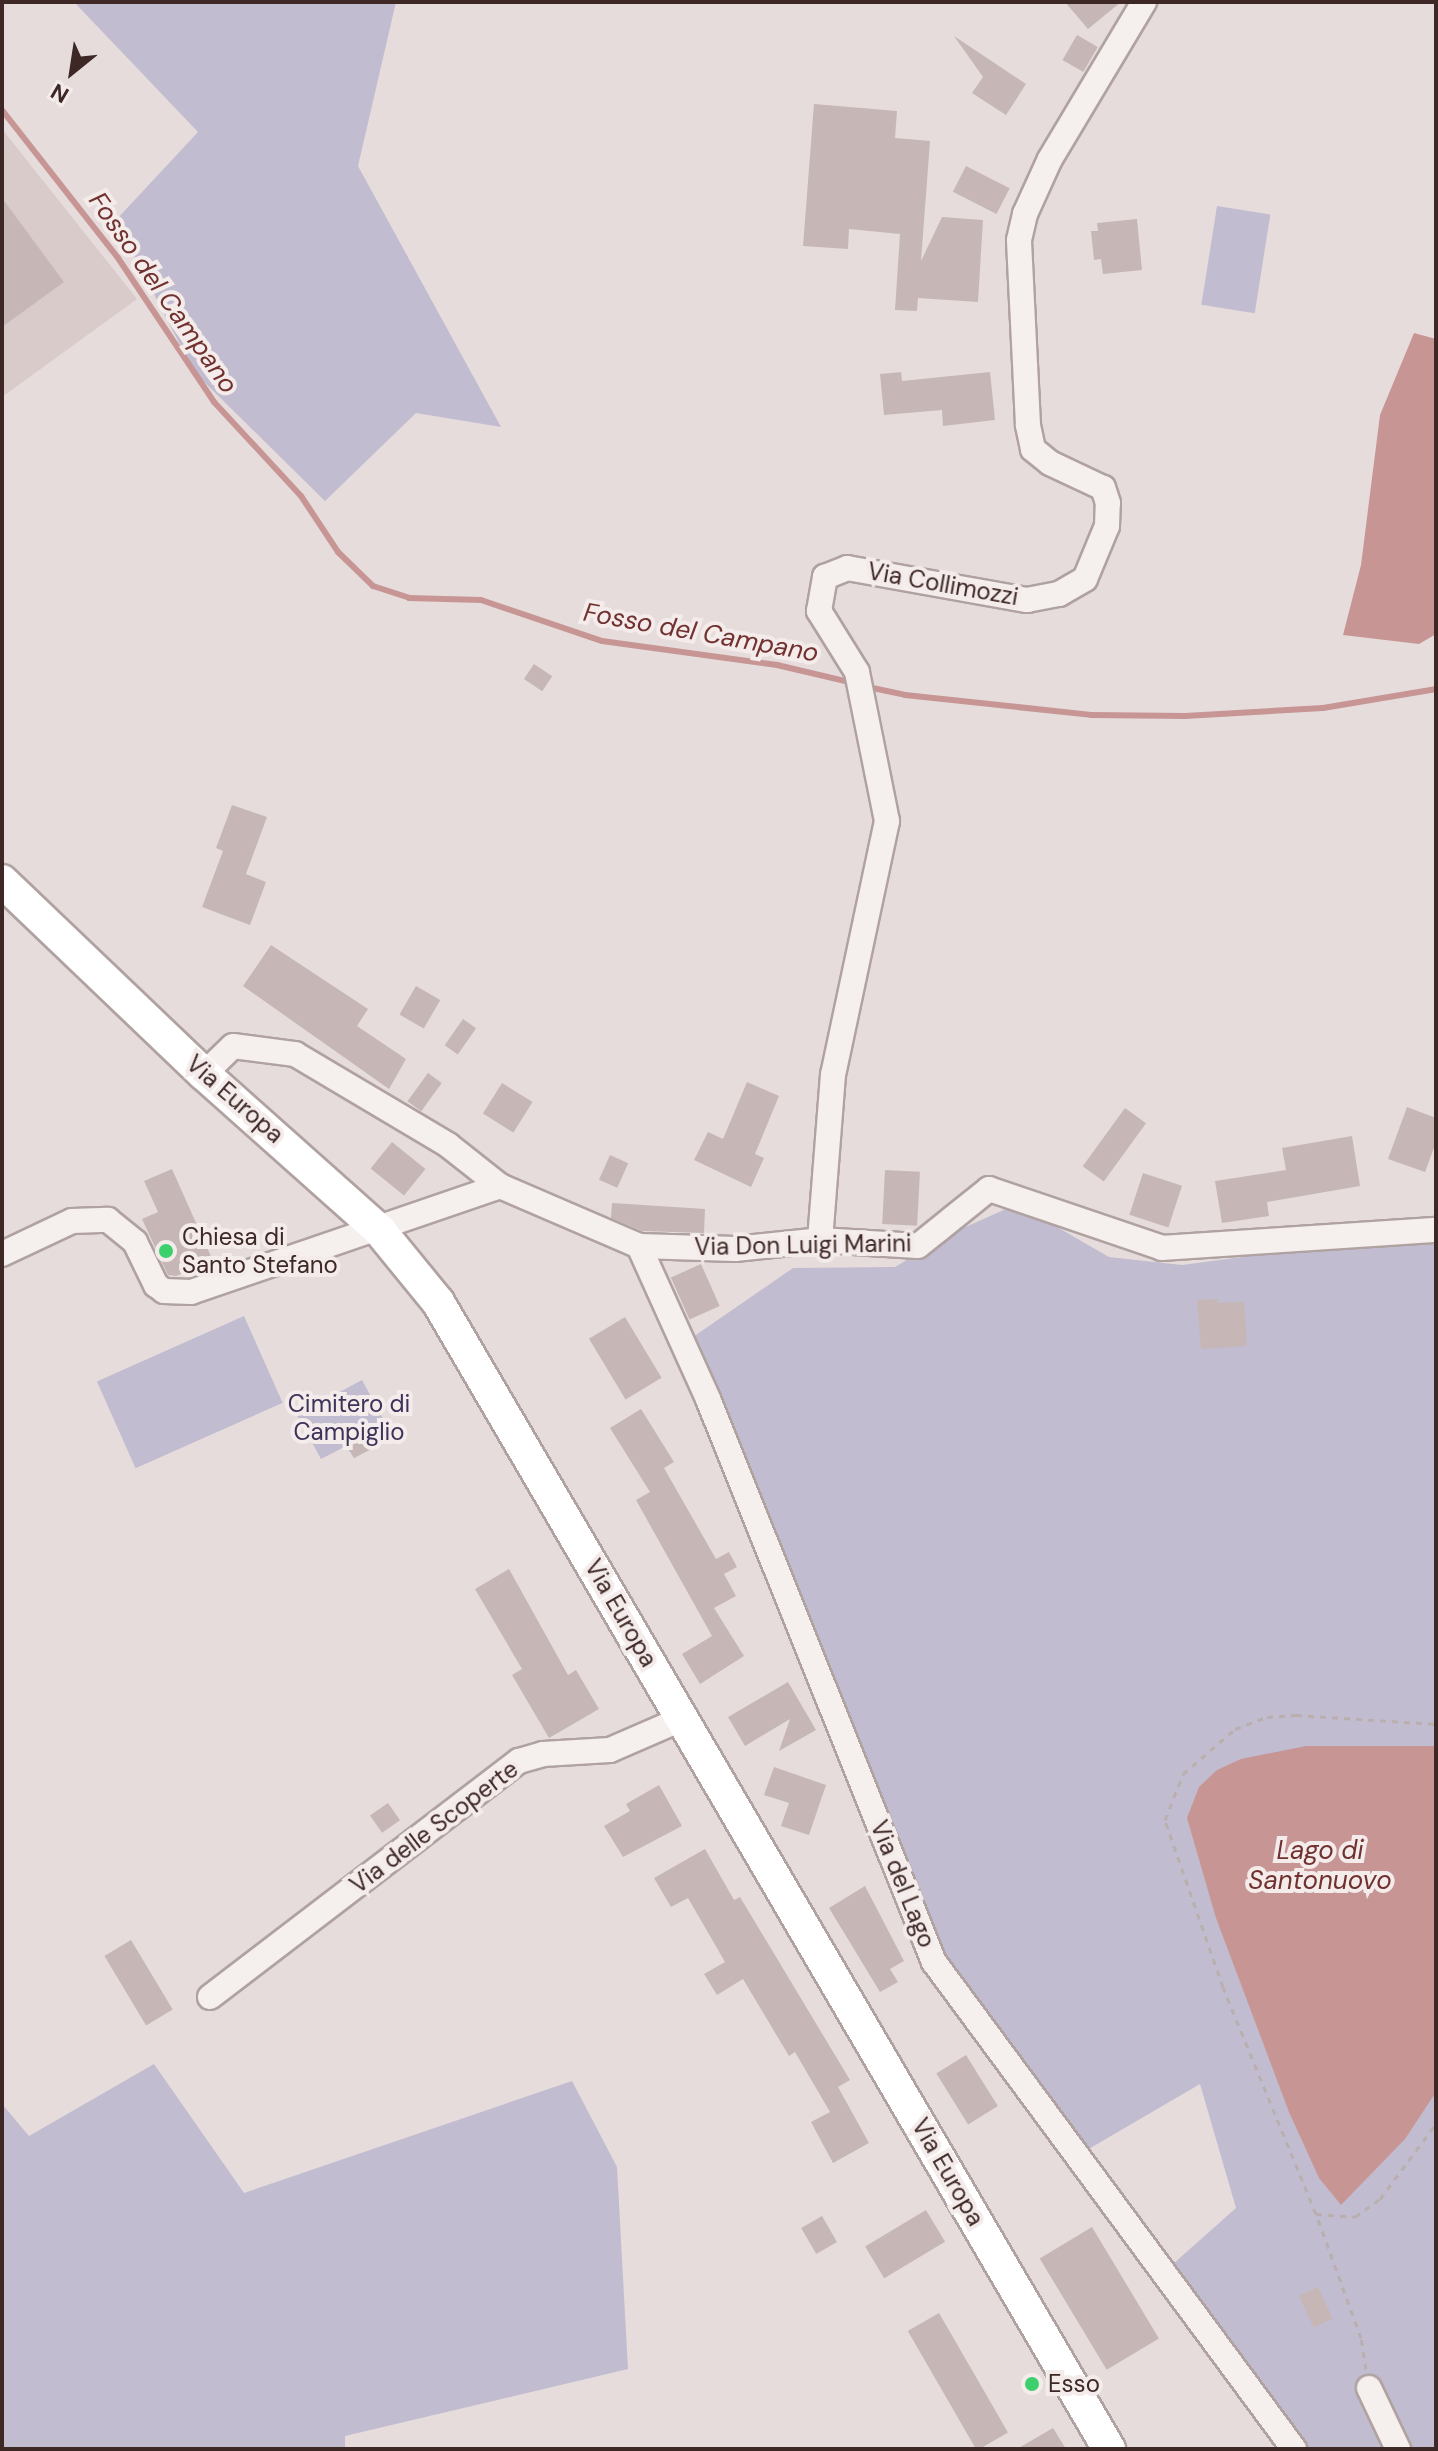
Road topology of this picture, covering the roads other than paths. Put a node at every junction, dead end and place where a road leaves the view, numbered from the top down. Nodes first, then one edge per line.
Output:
1 (1144, 2) edge
2 (2, 881) edge
3 (204, 1074) junction
4 (500, 1186) junction
5 (1436, 1230) edge
6 (380, 1231) junction
7 (820, 1240) junction
8 (639, 1246) junction
9 (2, 1254) edge
10 (684, 1718) junction
11 (210, 1997) dead end
12 (1369, 2388) road end
13 (1109, 2449) edge
14 (1294, 2449) edge
15 (1398, 2449) edge

1 - 7 street, Via Collimozzi
2 - 3 main road, Via Europa
3 - 4 street, Via Don Luigi Marini
3 - 6 main road, Via Europa
4 - 6 street
4 - 8 street, Via Don Luigi Marini
5 - 7 street, Via Don Luigi Marini
6 - 9 street
6 - 10 main road, Via Europa
7 - 8 street, Via Don Luigi Marini
8 - 14 street, Via del Lago
10 - 11 street, Via delle Scoperte
10 - 13 main road, Via Europa
12 - 15 street

